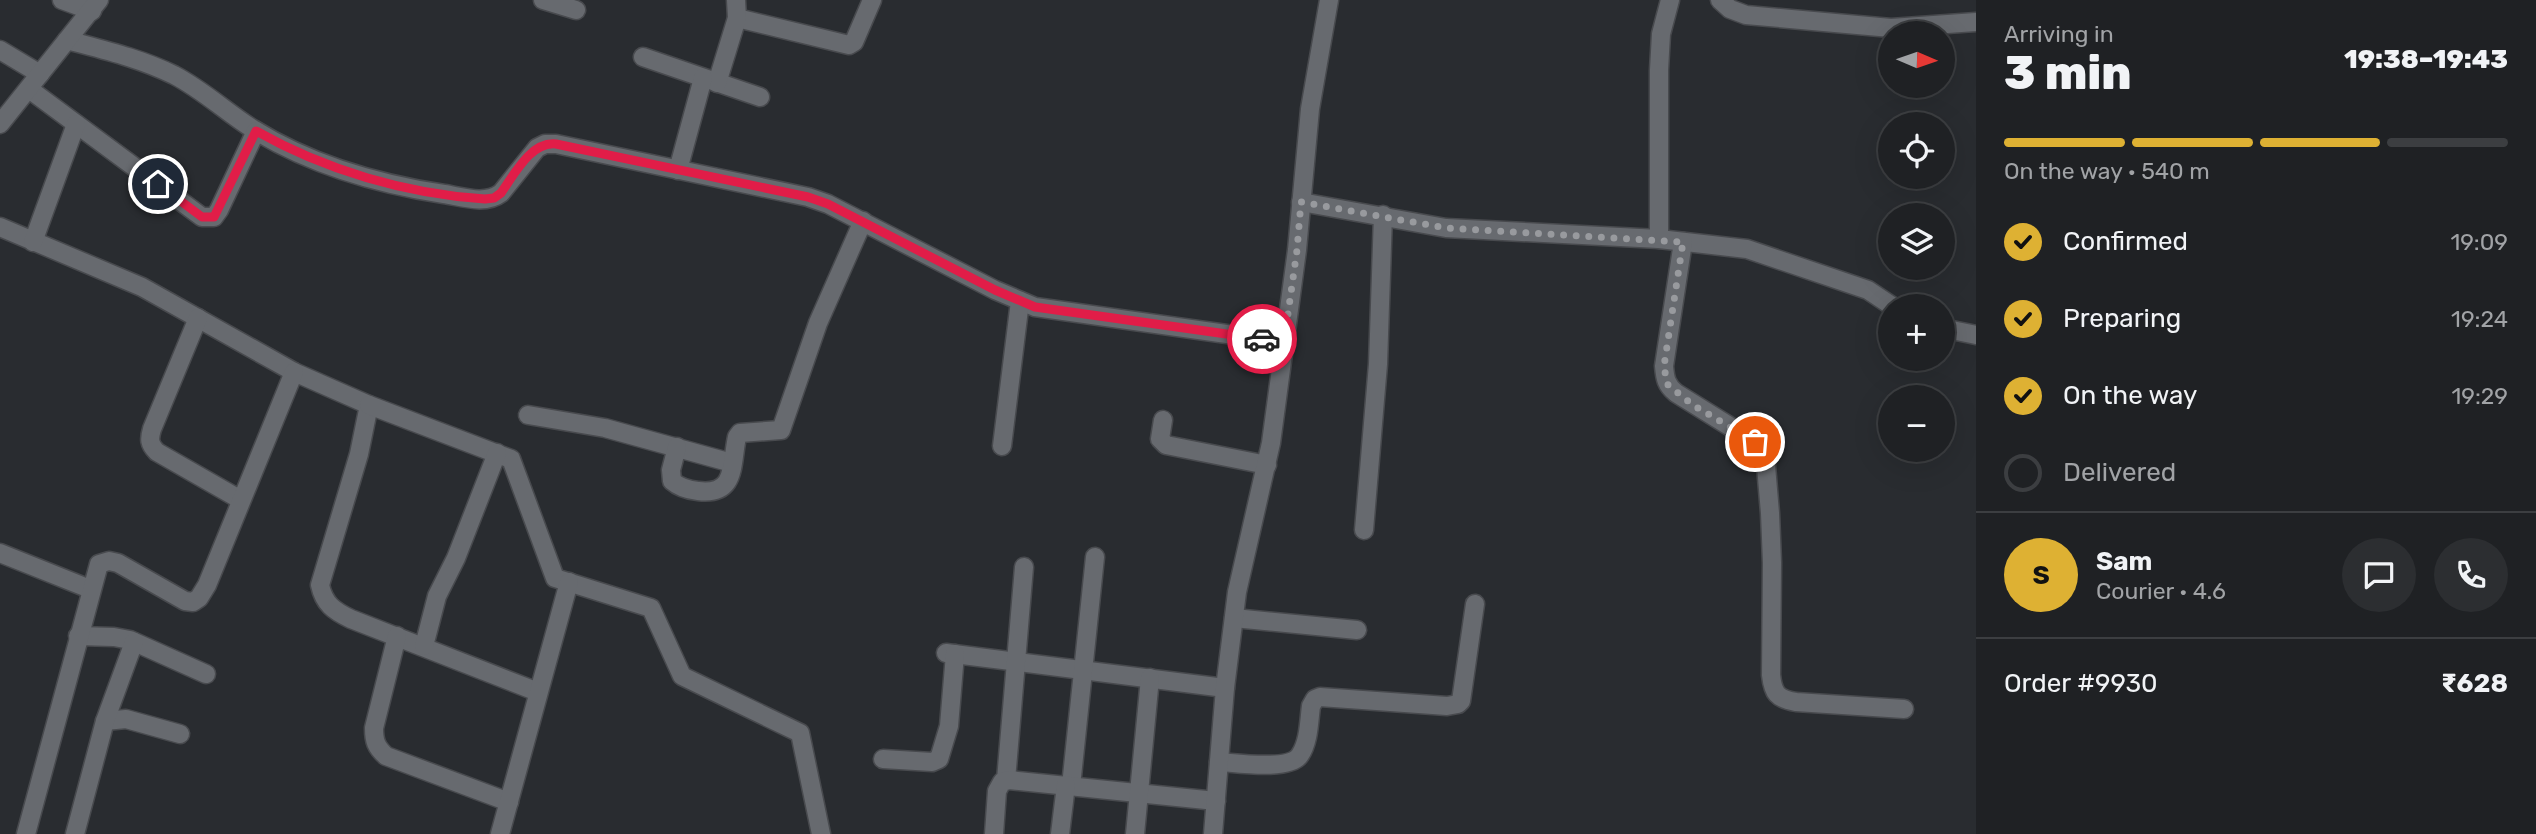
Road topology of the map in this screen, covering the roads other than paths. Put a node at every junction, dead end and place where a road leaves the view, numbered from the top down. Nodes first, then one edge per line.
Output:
1 (62, 0) edge
2 (543, 0) edge
3 (872, 0) edge
4 (1329, 0) edge
5 (1671, 0) edge
6 (1720, 0) edge
7 (96, 6) edge
8 (737, 9) edge
9 (576, 10) dead end
10 (1976, 22) edge
11 (67, 40) junction
12 (0, 50) edge
13 (643, 57) dead end
14 (40, 74) junction
15 (710, 80) junction
16 (29, 89) junction
17 (760, 97) dead end
18 (0, 124) edge
19 (76, 124) junction
20 (256, 131) junction
21 (678, 170) junction
22 (1301, 202) junction
23 (1383, 215) junction
24 (863, 221) junction
25 (0, 227) edge
26 (1658, 239) junction
27 (33, 242) junction
28 (1683, 242) junction
29 (1878, 295) edge
30 (1020, 301) junction
31 (198, 318) junction
32 (1955, 331) edge
33 (1976, 335) edge
34 (1284, 342) junction
35 (294, 372) junction
36 (369, 405) junction
37 (528, 415) dead end
38 (1163, 420) dead end
39 (1002, 446) dead end
40 (677, 447) junction
41 (497, 453) junction
42 (732, 463) junction
43 (1267, 465) junction
44 (241, 500) junction
45 (1364, 530) dead end
46 (0, 553) edge
47 (1095, 557) dead end
48 (1024, 568) dead end
49 (569, 582) junction
50 (90, 589) junction
51 (1475, 604) dead end
52 (1234, 618) junction
53 (1357, 630) dead end
54 (78, 636) junction
55 (397, 636) junction
56 (134, 642) junction
57 (424, 646) junction
58 (1016, 662) junction
59 (1084, 670) junction
60 (206, 674) dead end
61 (1150, 678) junction
62 (1225, 688) junction
63 (538, 692) junction
64 (1904, 709) dead end
65 (105, 721) junction
66 (180, 734) dead end
67 (883, 759) dead end
68 (1219, 762) junction
69 (1006, 780) junction
70 (1069, 786) junction
71 (1139, 794) junction
72 (1216, 801) junction
73 (509, 803) junction
74 (26, 834) edge
75 (75, 834) edge
76 (500, 834) edge
77 (821, 834) edge
78 (994, 834) edge
79 (1060, 834) edge
80 (1135, 834) edge
81 (1213, 834) edge

1 - 7 street
2 - 9 street
3 - 8 street
4 - 22 street
5 - 26 street
6 - 10 street
7 - 11 street
8 - 15 street
11 - 14 street
11 - 20 street
12 - 14 street
13 - 15 street
14 - 16 street
15 - 17 street
15 - 21 street
16 - 18 street
16 - 19 street
19 - 20 street
19 - 27 street
20 - 21 street
21 - 24 street
22 - 23 street
22 - 34 street
23 - 26 street
23 - 45 street
24 - 30 street
24 - 42 street
25 - 27 street
26 - 28 street
27 - 31 street
28 - 29 street
28 - 64 street
30 - 34 street
30 - 39 street
31 - 35 street
31 - 44 street
32 - 33 street
34 - 43 street
35 - 36 street
35 - 44 street
36 - 41 street
36 - 55 street
37 - 40 street
38 - 43 street
40 - 42 street
40 - 42 street
41 - 49 street
41 - 57 street
43 - 52 street
44 - 50 street
46 - 50 street
47 - 59 street
48 - 58 street
49 - 63 street
49 - 77 street
50 - 54 street
51 - 68 street
52 - 53 street
52 - 62 street
54 - 56 street
54 - 74 street
55 - 57 street
55 - 73 street
56 - 60 street
56 - 65 street
57 - 63 street
58 - 59 street
58 - 67 street
58 - 69 street
59 - 61 street
59 - 70 street
61 - 62 street
61 - 71 street
62 - 68 street
63 - 73 street
65 - 66 street
65 - 75 street
68 - 72 street
69 - 70 street
69 - 78 street
70 - 71 street
70 - 79 street
71 - 72 street
71 - 80 street
72 - 81 street
73 - 76 street

